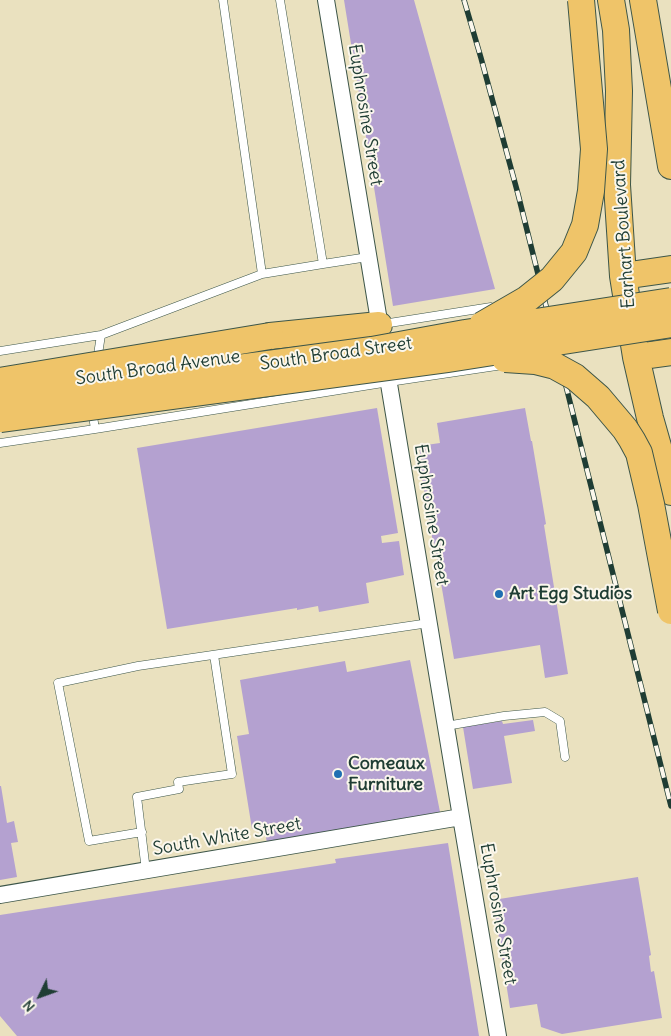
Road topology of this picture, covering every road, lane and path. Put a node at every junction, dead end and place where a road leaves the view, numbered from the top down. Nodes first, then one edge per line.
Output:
1 (223, 0) edge
2 (280, 0) edge
3 (326, 0) edge
4 (581, 0) edge
5 (611, 0) edge
6 (643, 0) edge
7 (671, 166) edge
8 (368, 257) junction
9 (323, 264) junction
10 (671, 269) edge
11 (262, 274) junction
12 (623, 276) junction
13 (671, 301) edge
14 (671, 324) edge
15 (379, 325) junction
16 (465, 334) junction
17 (101, 336) junction
18 (500, 340) junction
19 (0, 351) edge
20 (671, 352) edge
21 (636, 357) junction
22 (385, 359) junction
23 (447, 359) junction
24 (95, 371) dead end
25 (94, 380) dead end
26 (0, 381) edge
27 (389, 382) junction
28 (90, 398) junction
29 (0, 400) edge
30 (0, 410) edge
31 (0, 419) edge
32 (95, 429) junction
33 (0, 443) edge
34 (671, 492) edge
35 (671, 611) edge
36 (429, 623) junction
37 (214, 655) junction
38 (446, 726) junction
39 (565, 757) dead end
40 (461, 817) junction
41 (142, 832) junction
42 (146, 871) junction
43 (0, 895) edge
44 (498, 1036) edge

1 - 11 lane
2 - 9 lane
3 - 8 street, Euphrosine Street
4 - 16 main road, bridge
5 - 12 main road, Earhart Boulevard
6 - 7 main road
8 - 9 lane
8 - 15 street, Euphrosine Street
9 - 11 lane
10 - 12 main road
11 - 17 lane
12 - 21 main road, Earhart Boulevard
13 - 16 main road, South Broad Street, bridge
14 - 23 main road, South Broad Street, bridge
15 - 18 lane
15 - 22 street, Euphrosine Street
15 - 26 main road, bridge
16 - 29 main road, South Broad Street, bridge
17 - 19 lane
17 - 24 lane
18 - 22 street, South Broad Avenue
18 - 27 lane
20 - 21 main road
21 - 34 main road, Earhart Boulevard
22 - 27 street, Euphrosine Street
22 - 28 street, South Broad Avenue
23 - 31 main road, South Broad Street, bridge
23 - 35 main road, bridge
25 - 28 lane
27 - 32 lane
27 - 36 street, Euphrosine Street
28 - 30 street, South Broad Avenue
28 - 32 lane
32 - 33 lane
36 - 37 lane
36 - 38 street, Euphrosine Street
37 - 41 lane
37 - 41 lane
38 - 39 lane
38 - 40 street, Euphrosine Street
40 - 42 street, South White Street
40 - 44 street, Euphrosine Street
41 - 42 lane
42 - 43 street, South White Street

